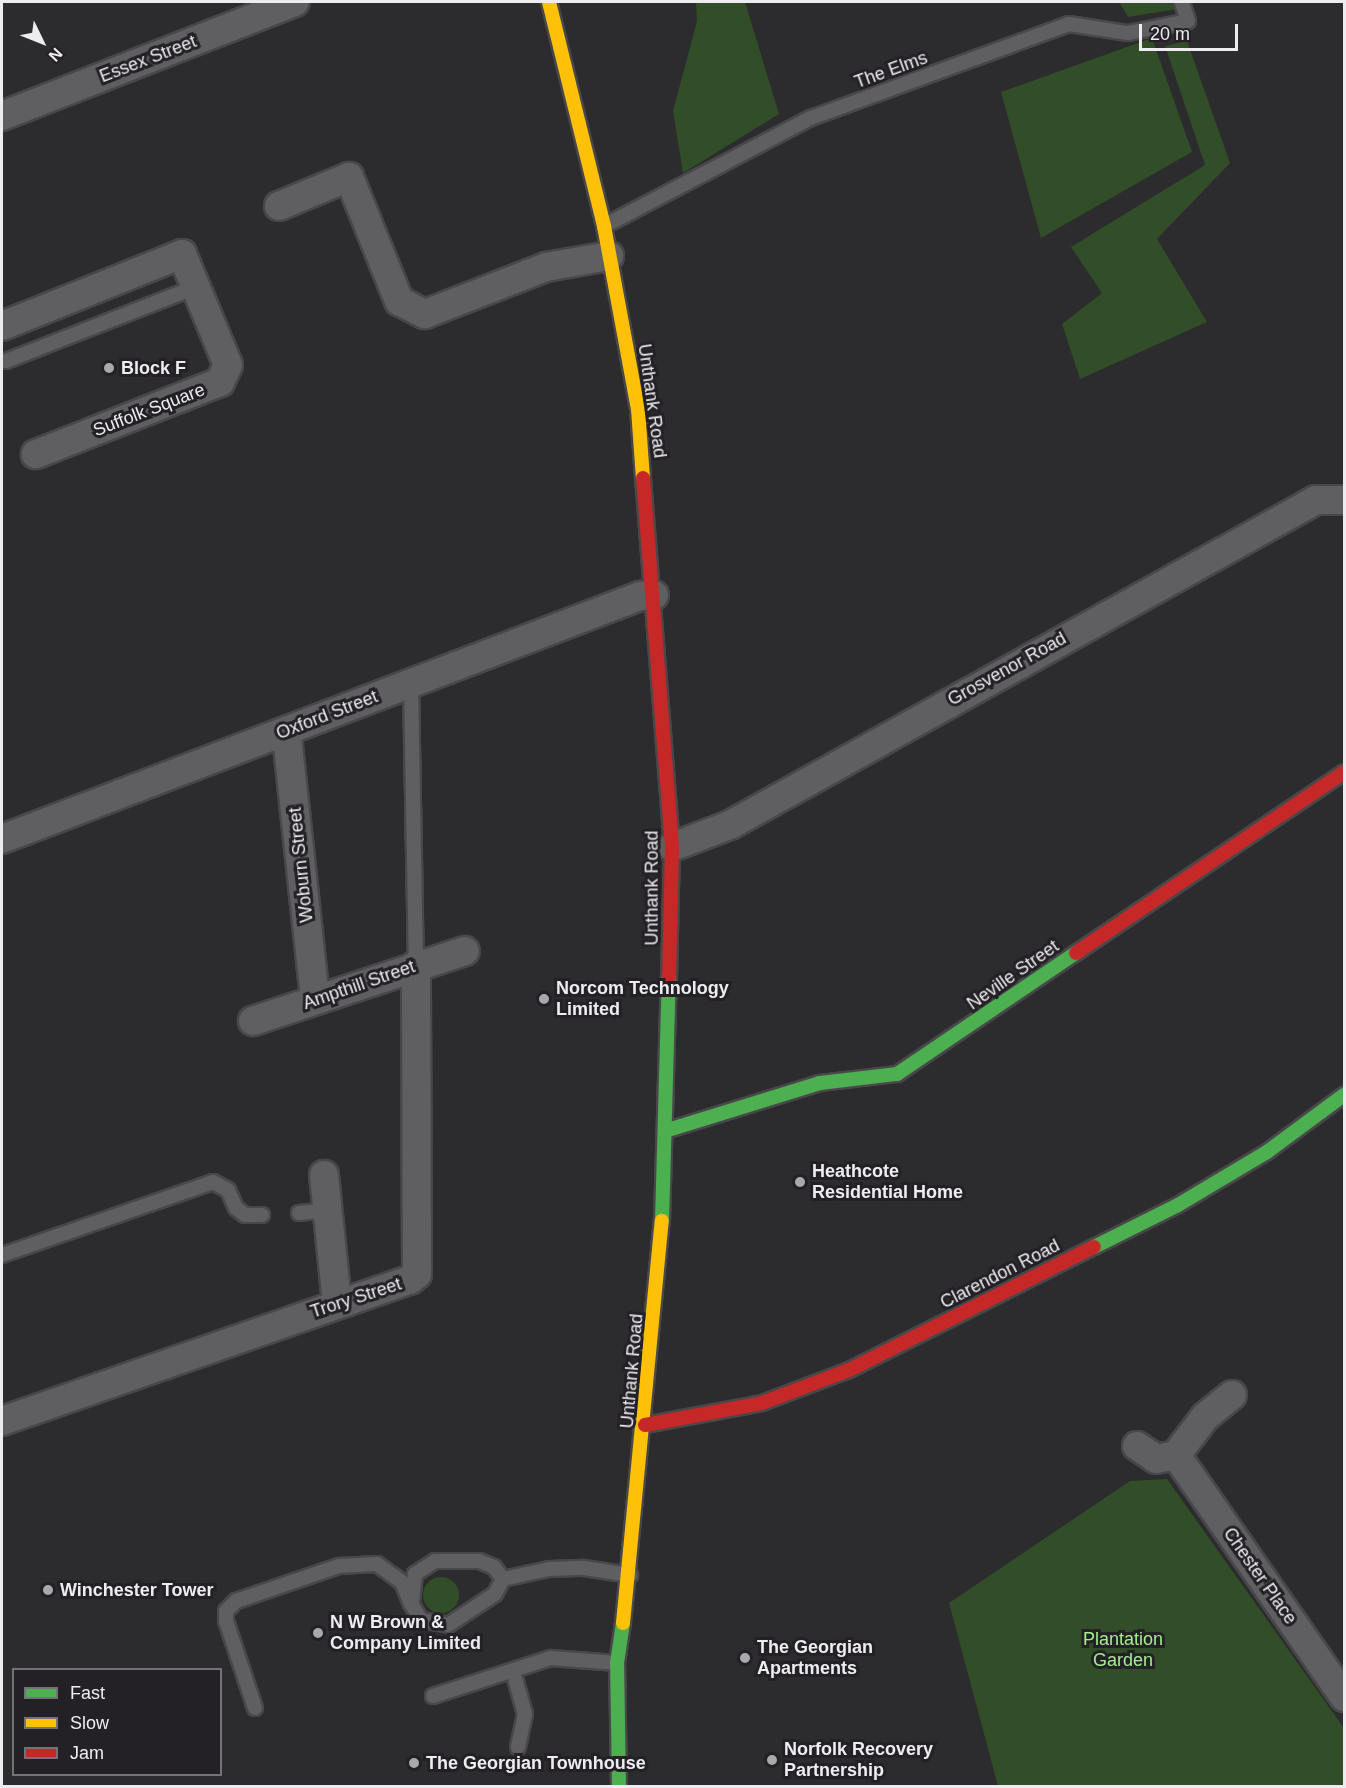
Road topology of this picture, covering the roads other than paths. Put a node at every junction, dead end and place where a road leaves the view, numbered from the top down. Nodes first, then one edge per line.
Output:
1 (295, 2) edge
2 (549, 2) edge
3 (1182, 2) edge
4 (2, 116) edge
5 (279, 206) dead end
6 (604, 226) junction
7 (609, 256) junction
8 (196, 287) junction
9 (2, 326) edge
10 (6, 361) dead end
11 (36, 454) dead end
12 (1344, 500) edge
13 (654, 594) junction
14 (411, 684) junction
15 (282, 732) junction
16 (1344, 772) edge
17 (2, 839) edge
18 (672, 847) junction
19 (465, 951) dead end
20 (416, 965) junction
21 (315, 999) junction
22 (253, 1021) dead end
23 (1344, 1095) edge
24 (668, 1130) junction
25 (324, 1175) dead end
26 (327, 1210) junction
27 (299, 1213) dead end
28 (262, 1215) dead end
29 (2, 1255) edge
30 (336, 1303) junction
31 (1232, 1395) dead end
32 (2, 1421) edge
33 (645, 1425) junction
34 (1137, 1446) dead end
35 (1176, 1455) junction
36 (630, 1575) junction
37 (503, 1579) junction
38 (412, 1605) junction
39 (617, 1663) junction
40 (513, 1671) junction
41 (434, 1696) dead end
42 (1344, 1697) edge
43 (255, 1708) dead end
44 (518, 1747) dead end
45 (619, 1785) edge

1 - 4 street, Essex Street
2 - 6 street, Unthank Road
3 - 6 lane, The Elms
5 - 7 street
6 - 7 street, Unthank Road
7 - 13 street, Unthank Road
8 - 9 street, Suffolk Square
8 - 10 lane
8 - 11 street, Suffolk Square
12 - 18 street, Grosvenor Road
13 - 14 street, Oxford Street
13 - 18 street, Unthank Road
14 - 15 street, Oxford Street
14 - 20 lane
15 - 17 street, Oxford Street
15 - 21 street, Woburn Street
16 - 24 street, Neville Street
18 - 24 street, Unthank Road
19 - 20 street, Ampthill Street
20 - 21 street, Ampthill Street
20 - 30 street, Trory Street
21 - 22 street, Ampthill Street
23 - 33 street, Clarendon Road
24 - 33 street, Unthank Road
25 - 26 street
26 - 27 lane
26 - 30 street
28 - 29 lane
30 - 32 street, Trory Street
31 - 35 street
33 - 36 street, Unthank Road
34 - 35 street
35 - 42 street, Chester Place
36 - 37 lane
36 - 39 street, Unthank Road
37 - 38 lane
37 - 38 lane
38 - 43 lane
39 - 40 lane
39 - 45 street, Unthank Road
40 - 41 lane
40 - 44 lane

